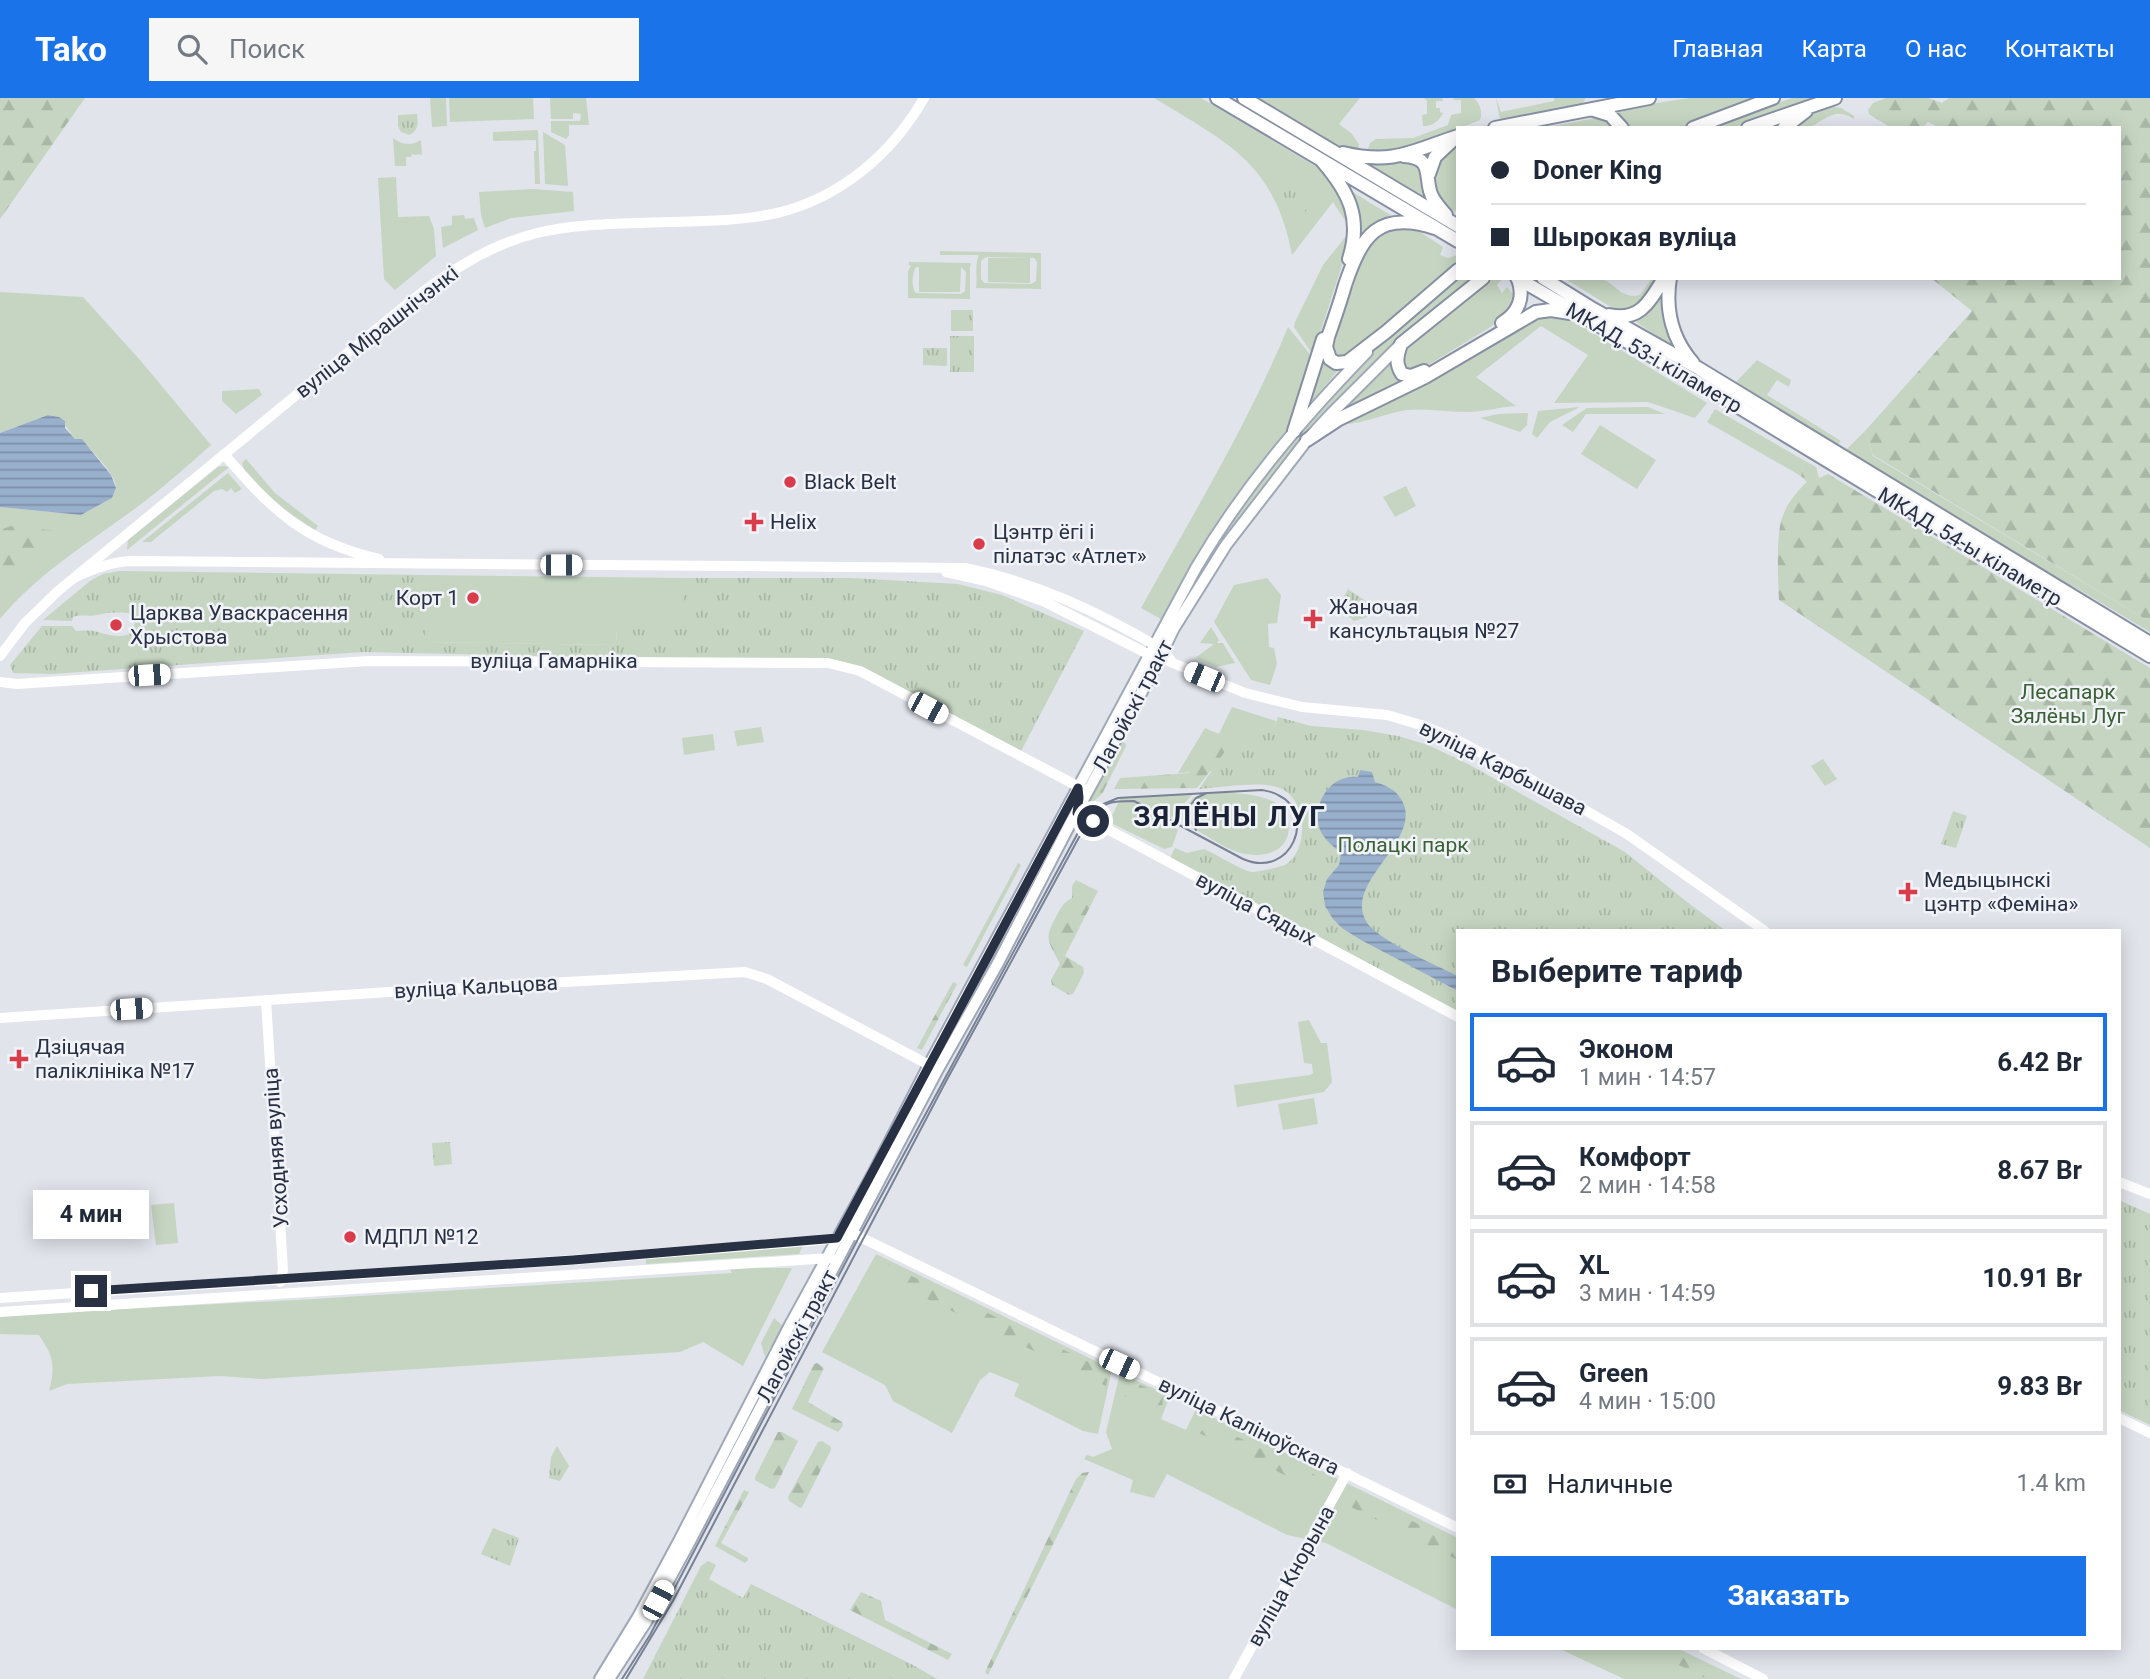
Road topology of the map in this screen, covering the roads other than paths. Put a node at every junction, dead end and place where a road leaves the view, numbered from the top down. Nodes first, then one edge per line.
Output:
1 (924, 98) edge
2 (1217, 98) edge
3 (1244, 98) edge
4 (1649, 98) edge
5 (1773, 98) edge
6 (1835, 98) edge
7 (1819, 103) junction
8 (1590, 110) junction
9 (1506, 126) edge
10 (1620, 126) edge
11 (1698, 126) edge
12 (1754, 126) edge
13 (1787, 126) edge
14 (1456, 137) edge
15 (1456, 138) edge
16 (1331, 150) junction
17 (1403, 156) junction
18 (1322, 161) junction
19 (1429, 174) junction
20 (1435, 228) junction
21 (1456, 232) edge
22 (1456, 232) edge
23 (1456, 233) edge
24 (1456, 272) edge
25 (1481, 280) edge
26 (1518, 280) edge
27 (1520, 280) edge
28 (1547, 280) edge
29 (1663, 280) edge
30 (1670, 280) edge
31 (1593, 309) junction
32 (1577, 314) junction
33 (1386, 332) junction
34 (1401, 344) junction
35 (1698, 368) junction
36 (1294, 431) junction
37 (1793, 433) junction
38 (1307, 440) junction
39 (225, 454) junction
40 (124, 536) junction
41 (131, 561) junction
42 (404, 563) junction
43 (921, 567) junction
44 (74, 578) junction
45 (1070, 600) junction
46 (1066, 611) junction
47 (2150, 643) edge
48 (1156, 652) junction
49 (0, 656) edge
50 (2150, 656) edge
51 (0, 682) edge
52 (1078, 788) junction
53 (1090, 788) junction
54 (1077, 813) junction
55 (1762, 929) edge
56 (992, 961) junction
57 (265, 1000) junction
58 (1456, 1016) edge
59 (0, 1018) edge
60 (934, 1067) junction
61 (2121, 1183) edge
62 (2150, 1194) edge
63 (852, 1233) junction
64 (837, 1238) junction
65 (637, 1255) junction
66 (839, 1257) junction
67 (821, 1262) junction
68 (638, 1271) junction
69 (282, 1279) junction
70 (276, 1294) junction
71 (0, 1298) edge
72 (0, 1312) edge
73 (2121, 1419) edge
74 (2150, 1433) edge
75 (1347, 1473) junction
76 (1456, 1527) edge
77 (685, 1541) junction
78 (1707, 1650) edge
79 (600, 1679) edge
80 (610, 1679) edge
81 (1234, 1679) edge
82 (1763, 1679) edge

1 - 39 main road, вуліца Мірашнічэнкі
2 - 18 highway
3 - 16 highway
4 - 8 highway
5 - 11 highway
6 - 7 highway
7 - 12 highway
7 - 13 highway
8 - 9 highway
8 - 10 highway
14 - 17 highway
15 - 19 highway
16 - 17 highway
16 - 21 highway
17 - 19 highway
18 - 20 highway
18 - 36 highway
19 - 22 highway
20 - 23 highway
20 - 33 highway
24 - 33 highway, Лагойскі тракт
25 - 34 highway, Лагойскі тракт
26 - 34 highway
27 - 32 highway, МКАД, 53-і кіламетр
28 - 31 highway, МКАД, 53-і кіламетр
29 - 31 highway
30 - 35 highway
31 - 35 highway, МКАД, 53-і кіламетр
32 - 37 highway, МКАД, 53-і кіламетр
32 - 38 highway
33 - 36 main road, Лагойскі тракт
34 - 38 main road, Лагойскі тракт
35 - 37 highway, МКАД, 53-і кіламетр
36 - 48 main road, Лагойскі тракт
37 - 47 highway, МКАД, 54-ы кіламетр
37 - 50 highway, МКАД, 54-ы кіламетр
38 - 48 main road, Лагойскі тракт
39 - 40 main road, вуліца Мірашнічэнкі
39 - 42 main road
40 - 41 main road
40 - 44 main road, вуліца Мірашнічэнкі
41 - 42 main road
41 - 44 main road
42 - 43 main road
43 - 45 main road
43 - 46 main road
44 - 49 main road, вуліца Мірашнічэнкі
45 - 46 main road
45 - 48 main road
46 - 48 main road
48 - 52 main road, Лагойскі тракт
48 - 53 main road, Лагойскі тракт
48 - 55 main road, вуліца Карбышава
51 - 52 main road, вуліца Гамарніка
52 - 53 main road
52 - 54 main road
52 - 56 main road, Лагойскі тракт
53 - 54 main road, Лагойскі тракт
54 - 56 main road, Лагойскі тракт
54 - 58 main road, вуліца Сядых
56 - 60 main road, Лагойскі тракт
57 - 59 main road, вуліца Кальцова
57 - 60 main road, вуліца Кальцова
57 - 69 main road, Усходняя вуліца
60 - 63 main road, Лагойскі тракт
60 - 64 main road, Лагойскі тракт
61 - 62 main road
63 - 64 main road
63 - 66 main road, Лагойскі тракт
63 - 75 main road, вуліца Каліноўскага
64 - 65 main road
64 - 67 main road, Лагойскі тракт
65 - 68 main road
65 - 69 main road
66 - 67 main road
66 - 77 main road, Лагойскі тракт
67 - 68 main road
67 - 77 main road, Лагойскі тракт
68 - 70 main road
69 - 70 main road, Усходняя вуліца
69 - 71 main road
70 - 72 main road
73 - 74 main road
75 - 76 main road, вуліца Каліноўскага
75 - 81 main road, вуліца Кнорына
77 - 79 main road, Лагойскі тракт
77 - 80 main road, Лагойскі тракт
78 - 82 main road

